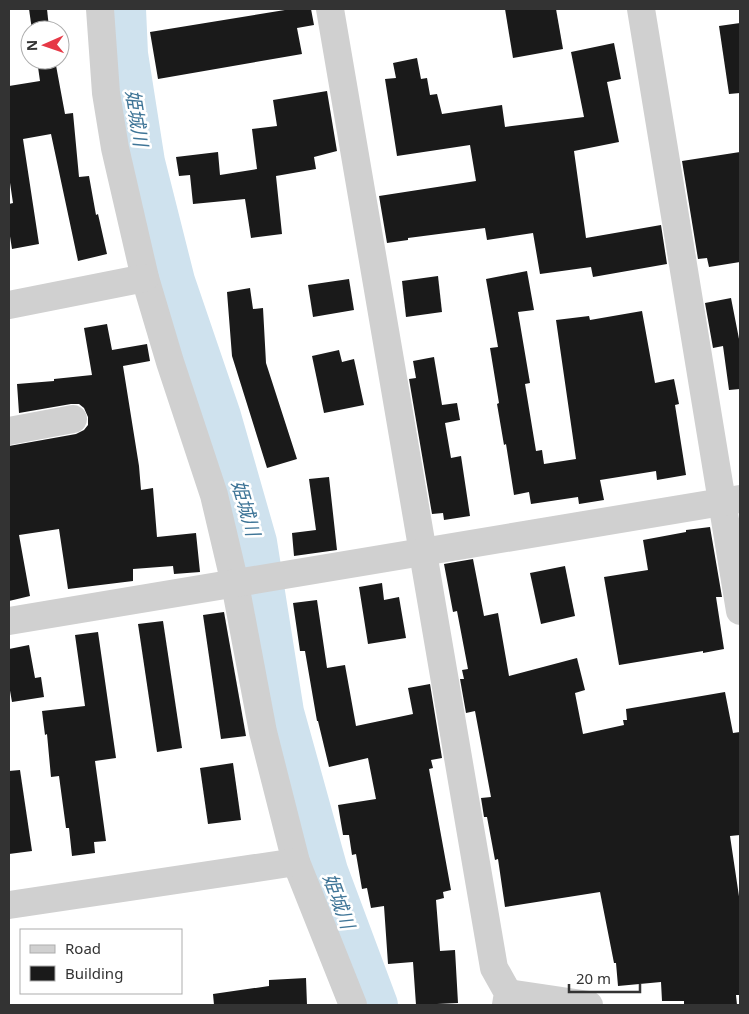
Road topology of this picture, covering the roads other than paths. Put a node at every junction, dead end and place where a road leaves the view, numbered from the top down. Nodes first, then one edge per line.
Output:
1 (100, 9) edge
2 (330, 9) edge
3 (641, 9) edge
4 (145, 278) junction
5 (9, 304) edge
6 (73, 419) dead end
7 (9, 430) edge
8 (731, 501) edge
9 (422, 553) junction
10 (235, 584) junction
11 (740, 610) edge
12 (9, 621) edge
13 (296, 862) junction
14 (9, 905) edge
15 (507, 999) edge
16 (353, 1005) edge
17 (589, 1005) edge

1 - 4 street
2 - 9 street
3 - 8 street
4 - 5 street
4 - 10 street
6 - 7 street
8 - 9 street
8 - 11 street
9 - 10 street
9 - 15 street
10 - 12 street
10 - 13 street
13 - 14 street
13 - 16 street
15 - 17 street

